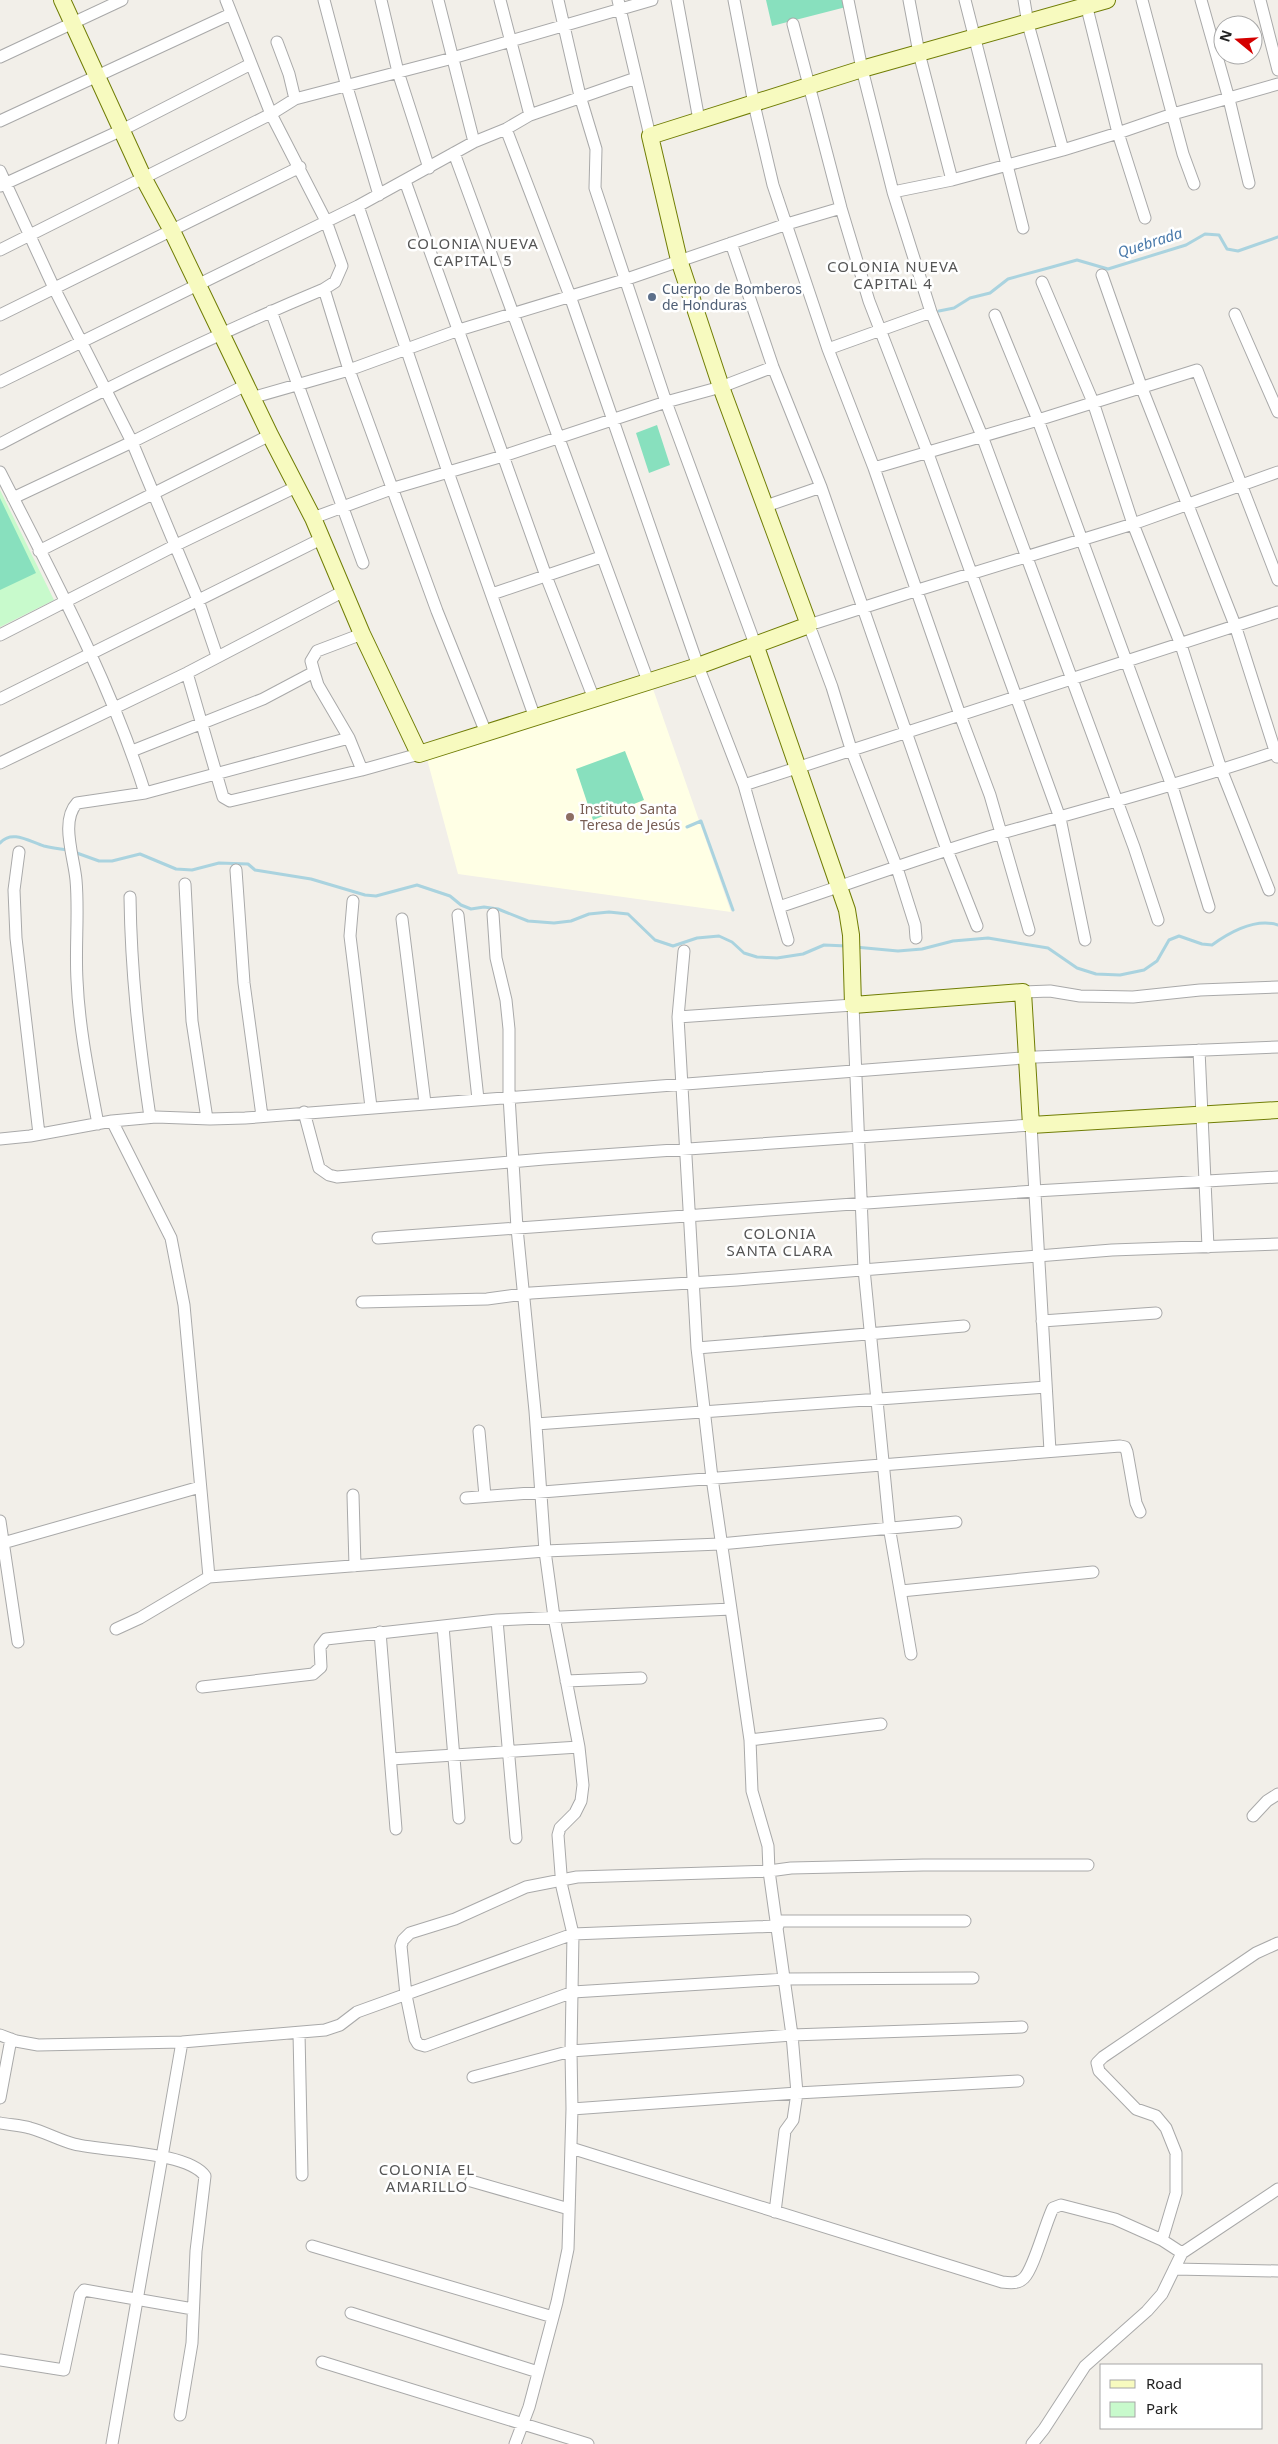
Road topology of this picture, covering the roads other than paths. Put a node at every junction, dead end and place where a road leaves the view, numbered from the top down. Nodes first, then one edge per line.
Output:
1 (62, 0) edge
2 (122, 0) edge
3 (226, 0) edge
4 (324, 0) edge
5 (382, 0) edge
6 (438, 0) edge
7 (500, 0) edge
8 (558, 0) edge
9 (652, 0) edge
10 (677, 0) edge
11 (734, 0) edge
12 (848, 0) edge
13 (909, 0) edge
14 (965, 0) edge
15 (1024, 0) edge
16 (1107, 0) edge
17 (1142, 0) edge
18 (1201, 0) edge
19 (1260, 0) edge
20 (1086, 3) edge
21 (619, 5) edge
22 (231, 14) junction
23 (73, 22) junction
24 (794, 24) dead end
25 (1028, 24) junction
26 (564, 26) junction
27 (974, 38) junction
28 (510, 41) junction
29 (277, 42) dead end
30 (919, 53) junction
31 (0, 58) edge
32 (452, 58) junction
33 (251, 64) junction
34 (862, 69) junction
35 (1278, 70) edge
36 (398, 72) junction
37 (98, 75) junction
38 (636, 78) junction
39 (1278, 84) edge
40 (347, 86) junction
41 (809, 86) junction
42 (580, 96) junction
43 (295, 99) junction
44 (1229, 99) junction
45 (754, 104) junction
46 (271, 114) junction
47 (1173, 114) junction
48 (530, 115) junction
49 (699, 120) junction
50 (0, 121) edge
51 (506, 129) junction
52 (122, 130) junction
53 (1118, 134) junction
54 (650, 136) junction
55 (474, 142) junction
56 (1062, 150) junction
57 (454, 153) junction
58 (1007, 164) junction
59 (300, 167) junction
60 (429, 168) junction
61 (0, 171) edge
62 (144, 179) junction
63 (952, 180) junction
64 (405, 181) junction
65 (1248, 183) dead end
66 (3, 184) edge
67 (1194, 184) dead end
68 (893, 192) junction
69 (379, 195) junction
70 (358, 206) junction
71 (841, 208) junction
72 (1145, 218) dead end
73 (326, 221) junction
74 (787, 224) junction
75 (1023, 228) dead end
76 (172, 231) junction
77 (29, 235) junction
78 (731, 243) junction
79 (0, 250) edge
80 (679, 260) junction
81 (1102, 275) dead end
82 (624, 280) junction
83 (1042, 282) dead end
84 (198, 286) junction
85 (54, 288) junction
86 (324, 289) junction
87 (570, 296) junction
88 (271, 311) junction
89 (930, 312) junction
90 (514, 314) junction
91 (1235, 314) dead end
92 (0, 315) edge
93 (996, 316) dead end
94 (459, 330) junction
95 (880, 330) junction
96 (222, 334) junction
97 (81, 342) junction
98 (828, 349) junction
99 (406, 350) junction
100 (773, 367) junction
101 (350, 370) junction
102 (0, 382) edge
103 (298, 385) junction
104 (1142, 386) junction
105 (721, 387) junction
106 (105, 389) junction
107 (249, 391) junction
108 (666, 402) junction
109 (1093, 402) junction
110 (1278, 412) edge
111 (613, 420) junction
112 (1038, 420) junction
113 (270, 435) junction
114 (982, 436) junction
115 (558, 438) junction
116 (132, 442) junction
117 (0, 444) edge
118 (927, 451) junction
119 (503, 456) junction
120 (874, 468) junction
121 (0, 472) edge
122 (448, 472) junction
123 (1278, 472) edge
124 (298, 486) junction
125 (821, 486) junction
126 (1243, 486) junction
127 (394, 488) junction
128 (153, 496) junction
129 (13, 498) junction
130 (1189, 505) junction
131 (766, 506) junction
132 (342, 508) junction
133 (313, 518) junction
134 (1133, 524) junction
135 (321, 539) junction
136 (1082, 540) junction
137 (174, 546) junction
138 (40, 551) junction
139 (602, 557) junction
140 (1028, 558) junction
141 (363, 563) dead end
142 (970, 574) junction
143 (546, 576) junction
144 (1278, 580) edge
145 (918, 590) junction
146 (344, 591) junction
147 (492, 594) junction
148 (198, 600) junction
149 (65, 603) junction
150 (864, 608) junction
151 (1278, 612) edge
152 (809, 625) junction
153 (1234, 625) junction
154 (362, 634) junction
155 (0, 635) edge
156 (755, 644) junction
157 (1181, 645) junction
158 (92, 655) junction
159 (218, 656) junction
160 (1126, 662) junction
161 (698, 666) junction
162 (314, 672) junction
163 (187, 673) junction
164 (1071, 680) junction
165 (648, 681) junction
166 (1016, 697) junction
167 (0, 699) edge
168 (594, 699) junction
169 (113, 709) junction
170 (960, 715) junction
171 (535, 718) junction
172 (201, 723) junction
173 (906, 731) junction
174 (486, 733) junction
175 (349, 738) junction
176 (851, 749) junction
177 (132, 751) junction
178 (419, 754) junction
179 (1277, 754) edge
180 (0, 763) edge
181 (796, 767) junction
182 (1221, 769) junction
183 (362, 770) junction
184 (216, 774) junction
185 (744, 785) junction
186 (1172, 786) junction
187 (144, 793) junction
188 (1116, 800) junction
189 (1060, 818) junction
190 (1003, 833) junction
191 (947, 850) junction
192 (19, 852) dead end
193 (897, 868) junction
194 (236, 870) dead end
195 (185, 884) dead end
196 (840, 886) junction
197 (1269, 890) dead end
198 (130, 897) dead end
199 (353, 901) dead end
200 (780, 907) junction
201 (1209, 907) dead end
202 (493, 914) dead end
203 (458, 915) dead end
204 (402, 919) dead end
205 (1158, 920) dead end
206 (977, 926) dead end
207 (1029, 930) dead end
208 (916, 938) dead end
209 (788, 940) dead end
210 (1085, 940) dead end
211 (684, 951) dead end
212 (1278, 986) edge
213 (1023, 992) junction
214 (853, 1004) junction
215 (678, 1017) junction
216 (1278, 1047) edge
217 (1199, 1050) junction
218 (1027, 1058) junction
219 (856, 1071) junction
220 (682, 1084) junction
221 (509, 1096) junction
222 (478, 1099) junction
223 (425, 1103) junction
224 (371, 1107) junction
225 (1278, 1110) edge
226 (304, 1112) junction
227 (1202, 1115) junction
228 (262, 1116) junction
229 (150, 1118) junction
230 (207, 1119) junction
231 (112, 1121) junction
232 (98, 1124) junction
233 (1031, 1126) junction
234 (39, 1134) junction
235 (858, 1138) junction
236 (0, 1139) edge
237 (686, 1150) junction
238 (513, 1162) junction
239 (1278, 1176) edge
240 (1205, 1181) junction
241 (1035, 1191) junction
242 (861, 1204) junction
243 (690, 1216) junction
244 (517, 1228) junction
245 (378, 1238) dead end
246 (1278, 1244) edge
247 (1208, 1247) junction
248 (1039, 1256) junction
249 (864, 1269) junction
250 (694, 1282) junction
251 (525, 1294) junction
252 (362, 1302) dead end
253 (1156, 1313) dead end
254 (1042, 1321) junction
255 (964, 1326) dead end
256 (870, 1334) junction
257 (697, 1348) junction
258 (1046, 1387) junction
259 (877, 1399) junction
260 (704, 1412) junction
261 (536, 1424) junction
262 (479, 1431) dead end
263 (1050, 1451) junction
264 (883, 1464) junction
265 (712, 1478) junction
266 (200, 1487) junction
267 (540, 1492) junction
268 (353, 1495) dead end
269 (485, 1496) junction
270 (466, 1498) dead end
271 (1140, 1512) dead end
272 (0, 1521) edge
273 (956, 1522) dead end
274 (889, 1528) junction
275 (3, 1543) junction
276 (722, 1544) junction
277 (545, 1551) junction
278 (355, 1566) junction
279 (1092, 1572) dead end
280 (209, 1577) junction
281 (902, 1592) junction
282 (731, 1608) junction
283 (554, 1617) junction
284 (497, 1620) junction
285 (444, 1626) junction
286 (116, 1629) dead end
287 (380, 1632) junction
288 (18, 1642) dead end
289 (910, 1654) dead end
290 (641, 1678) dead end
291 (566, 1681) junction
292 (202, 1687) dead end
293 (881, 1724) dead end
294 (750, 1740) junction
295 (579, 1747) junction
296 (508, 1752) junction
297 (454, 1755) junction
298 (391, 1759) junction
299 (1278, 1794) edge
300 (1253, 1816) dead end
301 (459, 1818) dead end
302 (396, 1829) dead end
303 (516, 1838) dead end
304 (1088, 1865) dead end
305 (769, 1870) junction
306 (563, 1880) junction
307 (965, 1921) dead end
308 (777, 1923) junction
309 (573, 1934) junction
310 (1278, 1943) edge
311 (973, 1978) dead end
312 (785, 1979) junction
313 (573, 1992) junction
314 (406, 1995) junction
315 (1022, 2027) dead end
316 (299, 2033) junction
317 (792, 2035) junction
318 (5, 2037) edge
319 (182, 2042) junction
320 (571, 2051) junction
321 (473, 2077) dead end
322 (1018, 2081) dead end
323 (797, 2093) junction
324 (0, 2098) edge
325 (572, 2108) junction
326 (0, 2123) edge
327 (571, 2148) junction
328 (162, 2157) junction
329 (302, 2175) dead end
330 (471, 2181) dead end
331 (1278, 2189) edge
332 (569, 2209) junction
333 (775, 2212) junction
334 (1162, 2240) junction
335 (312, 2246) dead end
336 (1182, 2253) junction
337 (1174, 2269) junction
338 (1278, 2271) edge
339 (137, 2301) junction
340 (193, 2309) junction
341 (351, 2313) dead end
342 (553, 2317) junction
343 (0, 2360) edge
344 (322, 2362) dead end
345 (538, 2372) junction
346 (180, 2415) dead end
347 (522, 2425) junction
348 (112, 2444) edge
349 (515, 2444) edge
350 (588, 2444) edge
351 (1032, 2444) edge

1 - 23 street
2 - 23 street
3 - 22 street
4 - 40 street
5 - 36 street
6 - 32 street
7 - 28 street
8 - 26 street
9 - 21 street
10 - 49 street
11 - 45 street
12 - 34 street
13 - 30 street
14 - 27 street
15 - 25 street
16 - 20 street
17 - 47 street
18 - 44 street
19 - 35 street
20 - 25 street
20 - 53 street
21 - 26 street
21 - 38 street
22 - 33 street
22 - 37 street
23 - 31 street
23 - 37 street
24 - 41 street
25 - 27 street
25 - 56 street
26 - 28 street
26 - 42 street
27 - 30 street
27 - 58 street
28 - 32 street
28 - 48 street
29 - 43 street
30 - 34 street
30 - 63 street
32 - 36 street
32 - 55 street
33 - 46 street
33 - 52 street
34 - 41 street
34 - 68 street
36 - 40 street
36 - 60 street
37 - 50 street
37 - 52 street
38 - 42 street
38 - 54 street
39 - 44 street
40 - 43 street
40 - 69 street
41 - 45 street
41 - 71 street
42 - 48 street
42 - 82 street
43 - 46 street
44 - 47 street
44 - 65 street
45 - 49 street
45 - 74 street
46 - 59 street
46 - 62 street
47 - 53 street
47 - 67 street
48 - 51 street
49 - 54 street
51 - 55 street
51 - 87 street
52 - 62 street
52 - 66 street
53 - 56 street
53 - 72 street
54 - 80 street
55 - 57 street
56 - 58 street
57 - 60 street
57 - 90 street
58 - 63 street
58 - 75 street
59 - 73 street
59 - 76 street
60 - 64 street
61 - 66 street
62 - 76 street
62 - 77 street
63 - 68 street
64 - 69 street
64 - 94 street
66 - 77 street
68 - 89 street
69 - 70 street
70 - 73 street
70 - 99 street
71 - 74 street
71 - 95 street
73 - 84 street
73 - 86 street
74 - 78 street
74 - 98 street
76 - 84 street
76 - 85 street
77 - 79 street
77 - 85 street
78 - 80 street
78 - 100 street
80 - 82 street
80 - 105 street
81 - 104 street
82 - 87 street
82 - 108 street
83 - 109 street
84 - 96 street
84 - 97 street
85 - 92 street
85 - 97 street
86 - 88 street
86 - 101 street
87 - 90 street
87 - 111 street
88 - 96 street
88 - 103 street
89 - 95 street
89 - 114 street
90 - 94 street
90 - 115 street
91 - 110 street
93 - 112 street
94 - 99 street
94 - 119 street
95 - 98 street
95 - 118 street
96 - 106 street
96 - 107 street
97 - 102 street
97 - 106 street
98 - 120 street
99 - 101 street
99 - 122 street
100 - 105 street
100 - 125 street
101 - 103 street
101 - 127 street
103 - 107 street
103 - 132 street
104 - 109 street
104 - 126 street
104 - 130 street
105 - 108 street
105 - 131 street
106 - 116 street
106 - 117 street
107 - 113 street
107 - 116 street
108 - 111 street
108 - 156 street
109 - 112 street
109 - 134 street
111 - 115 street
111 - 161 street
112 - 114 street
112 - 136 street
113 - 124 street
113 - 128 street
114 - 118 street
114 - 140 street
115 - 119 street
115 - 139 street
116 - 128 street
116 - 129 street
118 - 120 street
118 - 142 street
119 - 122 street
119 - 143 street
120 - 145 street
121 - 129 street
122 - 127 street
122 - 147 street
123 - 126 street
124 - 133 street
124 - 137 street
125 - 131 street
125 - 150 street
126 - 130 street
126 - 144 street
127 - 132 street
127 - 174 street
128 - 137 street
128 - 138 street
129 - 138 street
130 - 134 street
130 - 153 street
131 - 152 street
132 - 133 street
132 - 141 street
133 - 135 street
134 - 136 street
134 - 157 street
135 - 146 street
135 - 148 street
136 - 140 street
136 - 160 street
137 - 148 street
137 - 149 street
138 - 149 street
139 - 143 street
139 - 165 street
140 - 142 street
140 - 164 street
142 - 145 street
142 - 166 street
143 - 147 street
143 - 168 street
145 - 150 street
145 - 170 street
146 - 154 street
146 - 159 street
147 - 171 street
148 - 158 street
148 - 159 street
149 - 155 street
149 - 158 street
150 - 152 street
150 - 173 street
151 - 153 street
152 - 156 street
152 - 176 street
153 - 157 street
153 - 179 street
154 - 162 street
154 - 178 street
156 - 161 street
156 - 181 street
157 - 160 street
157 - 182 street
158 - 167 street
158 - 169 street
159 - 163 street
160 - 164 street
160 - 186 street
161 - 165 street
161 - 185 street
162 - 172 street
162 - 175 street
163 - 169 street
163 - 172 street
164 - 166 street
164 - 188 street
165 - 168 street
166 - 170 street
166 - 189 street
168 - 171 street
169 - 177 street
169 - 180 street
170 - 173 street
170 - 190 street
171 - 174 street
172 - 177 street
172 - 184 street
173 - 176 street
173 - 191 street
174 - 178 street
175 - 183 street
175 - 184 street
176 - 181 street
176 - 193 street
177 - 187 street
178 - 183 street
179 - 182 street
181 - 185 street
181 - 196 street
182 - 186 street
182 - 197 street
183 - 184 street
184 - 187 street
185 - 200 street
186 - 188 street
186 - 201 street
187 - 232 street
188 - 189 street
188 - 205 street
189 - 190 street
189 - 210 street
190 - 191 street
190 - 207 street
191 - 193 street
191 - 206 street
192 - 234 street
193 - 196 street
193 - 208 street
194 - 228 street
195 - 230 street
196 - 200 street
196 - 214 street
198 - 229 street
199 - 224 street
200 - 209 street
202 - 221 street
203 - 222 street
204 - 223 street
211 - 215 street
212 - 213 street
213 - 214 street
213 - 218 street
214 - 215 street
214 - 219 street
215 - 220 street
216 - 217 street
217 - 218 street
217 - 227 street
218 - 219 street
218 - 233 street
219 - 220 street
219 - 235 street
220 - 221 street
220 - 237 street
221 - 222 street
221 - 238 street
222 - 223 street
223 - 224 street
224 - 226 street
225 - 227 street
226 - 228 street
226 - 238 street
227 - 233 street
227 - 240 street
228 - 230 street
229 - 230 street
229 - 231 street
231 - 232 street
231 - 266 street
232 - 234 street
233 - 235 street
233 - 241 street
234 - 236 street
235 - 237 street
235 - 242 street
237 - 238 street
237 - 243 street
238 - 244 street
239 - 240 street
240 - 241 street
240 - 247 street
241 - 242 street
241 - 248 street
242 - 243 street
242 - 249 street
243 - 244 street
243 - 250 street
244 - 245 street
244 - 251 street
246 - 247 street
247 - 248 street
248 - 249 street
248 - 254 street
249 - 250 street
249 - 256 street
250 - 251 street
250 - 257 street
251 - 252 street
251 - 261 street
253 - 254 street
254 - 258 street
255 - 256 street
256 - 257 street
256 - 259 street
257 - 260 street
258 - 259 street
258 - 263 street
259 - 260 street
259 - 264 street
260 - 261 street
260 - 265 street
261 - 267 street
262 - 269 street
263 - 264 street
263 - 271 street
264 - 265 street
264 - 274 street
265 - 267 street
265 - 276 street
266 - 275 street
266 - 280 street
267 - 269 street
267 - 277 street
268 - 278 street
269 - 270 street
272 - 275 street
273 - 274 street
274 - 276 street
274 - 281 street
275 - 288 street
276 - 277 street
276 - 282 street
277 - 278 street
277 - 283 street
278 - 280 street
279 - 281 street
280 - 286 street
281 - 289 street
282 - 283 street
282 - 294 street
283 - 284 street
283 - 291 street
284 - 285 street
284 - 296 street
285 - 287 street
285 - 297 street
287 - 292 street
287 - 298 street
290 - 291 street
291 - 295 street
293 - 294 street
294 - 305 street
295 - 296 street
295 - 306 street
296 - 297 street
296 - 303 street
297 - 298 street
297 - 301 street
298 - 302 street
299 - 300 street
304 - 305 street
305 - 306 street
305 - 308 street
306 - 309 street
306 - 314 street
307 - 308 street
308 - 309 street
308 - 312 street
309 - 313 street
309 - 314 street
310 - 334 street
311 - 312 street
312 - 313 street
312 - 317 street
313 - 314 street
313 - 320 street
314 - 316 street
315 - 317 street
316 - 319 street
316 - 329 street
317 - 320 street
317 - 323 street
318 - 319 street
318 - 324 street
319 - 328 street
320 - 321 street
320 - 325 street
322 - 323 street
323 - 325 street
323 - 333 street
325 - 327 street
326 - 328 street
327 - 332 street
327 - 333 street
328 - 339 street
328 - 340 street
330 - 332 street
331 - 336 street
332 - 342 street
333 - 334 street
334 - 336 street
335 - 342 street
336 - 337 street
337 - 338 street
337 - 351 street
339 - 340 street
339 - 343 street
339 - 348 street
340 - 346 street
341 - 345 street
342 - 345 street
344 - 347 street
345 - 347 street
347 - 349 street
347 - 350 street

